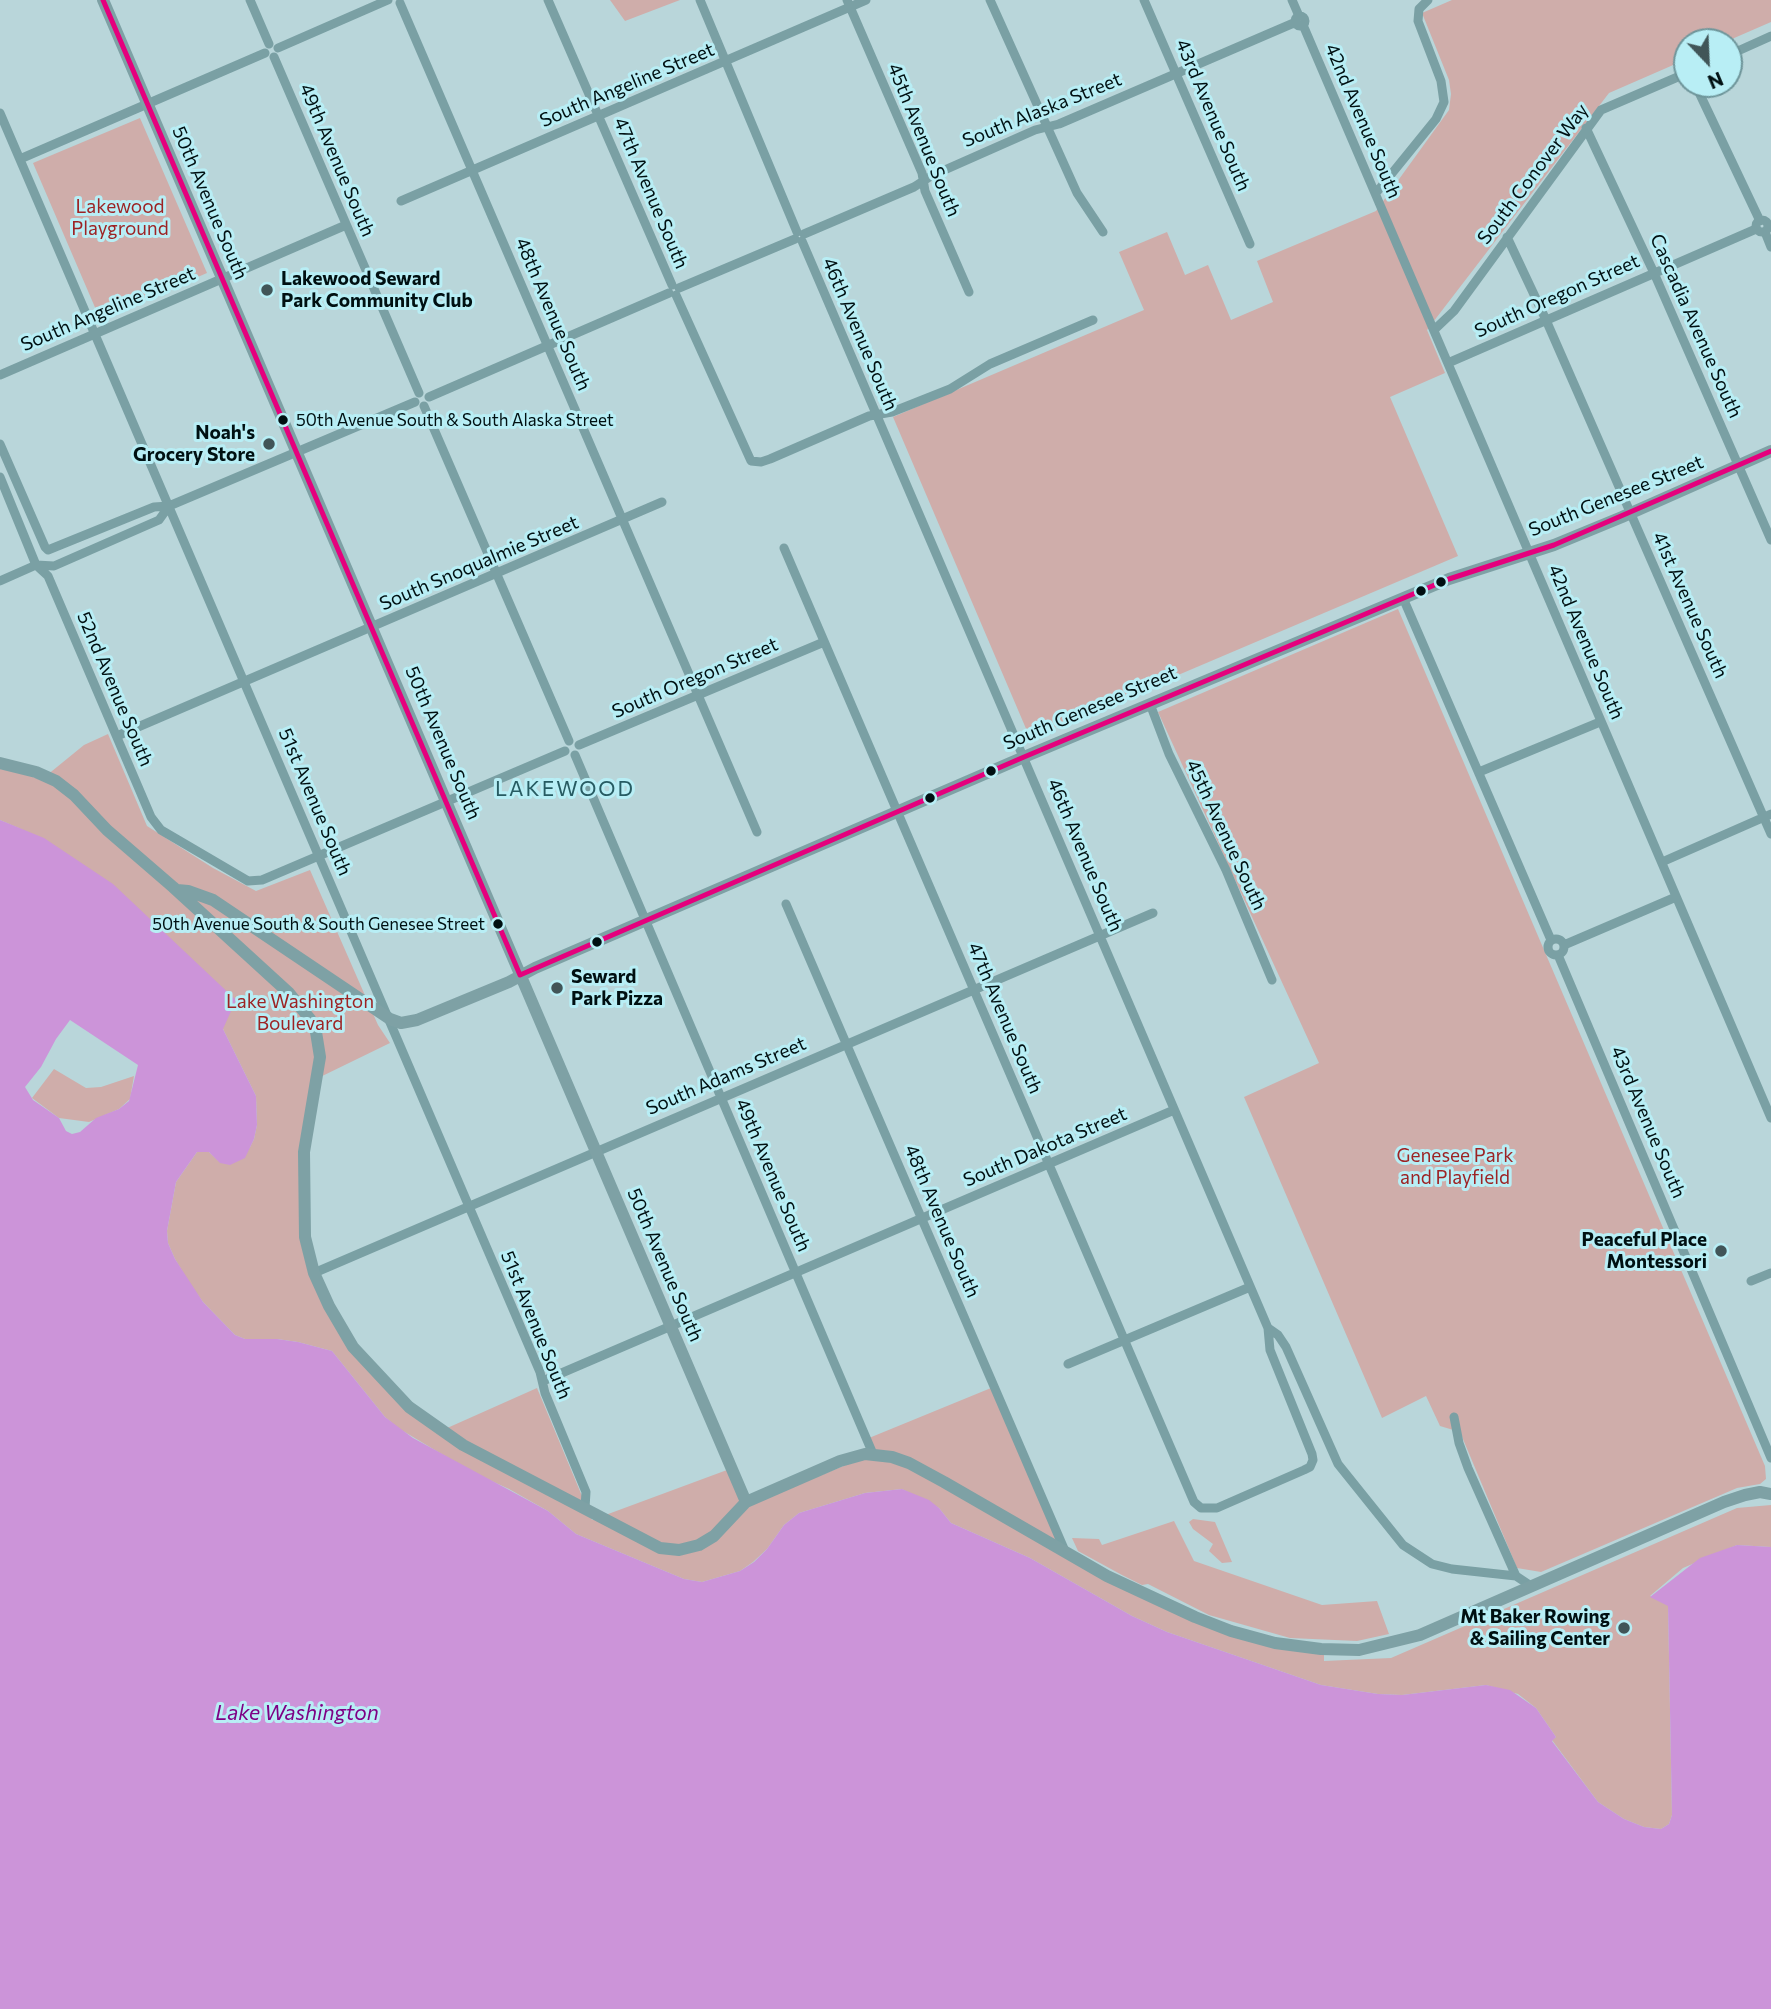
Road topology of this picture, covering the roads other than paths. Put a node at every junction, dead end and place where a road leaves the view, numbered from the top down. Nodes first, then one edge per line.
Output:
1 (103, 0) edge
2 (250, 0) edge
3 (548, 0) edge
4 (700, 0) edge
5 (866, 0) edge
6 (990, 0) edge
7 (1144, 0) edge
8 (1292, 0) edge
9 (1427, 0) edge
10 (396, 1) edge
11 (849, 3) edge
12 (1299, 21) junction
13 (1771, 36) edge
14 (1743, 49) edge
15 (271, 50) junction
16 (725, 62) junction
17 (1176, 73) junction
18 (1673, 79) edge
19 (1702, 98) edge
20 (146, 105) junction
21 (0, 113) edge
22 (599, 116) junction
23 (1047, 127) junction
24 (1587, 128) junction
25 (20, 159) junction
26 (473, 170) junction
27 (923, 181) junction
28 (1376, 193) junction
29 (401, 201) dead end
30 (346, 225) junction
31 (1764, 226) edge
32 (1103, 232) dead end
33 (800, 237) junction
34 (1507, 237) junction
35 (1250, 244) dead end
36 (1771, 247) edge
37 (1654, 273) junction
38 (222, 279) junction
39 (674, 290) junction
40 (969, 292) dead end
41 (1093, 320) dead end
42 (1546, 320) junction
43 (1434, 330) junction
44 (94, 333) junction
45 (547, 345) junction
46 (1448, 363) junction
47 (0, 375) edge
48 (420, 400) junction
49 (874, 414) junction
50 (0, 444) edge
51 (1771, 451) edge
52 (297, 453) junction
53 (1738, 466) junction
54 (0, 477) edge
55 (662, 502) dead end
56 (169, 506) junction
57 (1631, 514) junction
58 (623, 520) junction
59 (1771, 540) edge
60 (784, 548) dead end
61 (1529, 552) junction
62 (36, 565) junction
63 (497, 574) junction
64 (0, 581) edge
65 (1404, 598) junction
66 (372, 628) junction
67 (824, 642) junction
68 (244, 681) junction
69 (698, 695) junction
70 (1150, 704) junction
71 (1600, 722) junction
72 (117, 736) junction
73 (569, 741) junction
74 (577, 750) junction
75 (565, 751) junction
76 (1024, 757) junction
77 (0, 763) edge
78 (1479, 772) junction
79 (447, 802) junction
80 (898, 811) junction
81 (1767, 816) edge
82 (757, 832) dead end
83 (1771, 834) edge
84 (320, 856) junction
85 (1662, 862) junction
86 (177, 890) junction
87 (1676, 897) junction
88 (786, 904) dead end
89 (1153, 912) dead end
90 (645, 921) junction
91 (1099, 935) junction
92 (1551, 940) junction
93 (1564, 945) junction
94 (1558, 955) junction
95 (520, 975) junction
96 (1272, 980) dead end
97 (973, 989) junction
98 (390, 1019) junction
99 (847, 1043) junction
100 (721, 1097) junction
101 (1174, 1111) junction
102 (1770, 1116) edge
103 (594, 1151) junction
104 (1049, 1164) junction
105 (468, 1206) junction
106 (923, 1219) junction
107 (314, 1273) junction
108 (797, 1273) junction
109 (1771, 1273) edge
110 (1751, 1281) dead end
111 (1250, 1286) junction
112 (671, 1327) junction
113 (1268, 1328) junction
114 (1124, 1340) junction
115 (1068, 1364) dead end
116 (543, 1381) junction
117 (1454, 1417) dead end
118 (873, 1454) junction
119 (1771, 1458) edge
120 (1771, 1494) edge
121 (746, 1502) junction
122 (1194, 1503) joint
123 (585, 1508) junction
124 (1065, 1553) junction
125 (1516, 1576) junction
126 (1531, 1586) junction

1 - 20 street, 50th Avenue South
2 - 15 street, 49th Avenue South
3 - 22 street, 47th Avenue South
4 - 16 street, 46th Avenue South
5 - 11 street, South Angeline Street
6 - 23 street
7 - 17 street, 43rd Avenue South
8 - 12 street, 42nd Avenue South
9 - 28 street
10 - 15 street
10 - 26 street, 48th Avenue South
11 - 16 street, South Angeline Street
11 - 27 street, 45th Avenue South
12 - 17 street, South Alaska Street
12 - 28 street, 42nd Avenue South
13 - 14 street
15 - 20 street
15 - 30 street, 49th Avenue South
16 - 22 street, South Angeline Street
16 - 33 street, 46th Avenue South
17 - 23 street, South Alaska Street
17 - 35 street, 43rd Avenue South
18 - 24 street, South Conover Way
19 - 31 street
20 - 25 street
20 - 38 street, 50th Avenue South
21 - 25 street, 51st Avenue South
22 - 26 street, South Angeline Street
22 - 39 street, 47th Avenue South
23 - 27 street, South Alaska Street
23 - 32 street
24 - 34 street, South Conover Way
24 - 37 street, Cascadia Avenue South
25 - 44 street, 51st Avenue South
26 - 29 street, South Angeline Street
26 - 45 street, 48th Avenue South
27 - 33 street, South Alaska Street
27 - 40 street, 45th Avenue South
28 - 43 street, 42nd Avenue South
30 - 38 street, South Angeline Street
30 - 48 street, 49th Avenue South
31 - 36 street
31 - 37 street, South Oregon Street
33 - 39 street, South Alaska Street
33 - 49 street, 46th Avenue South
34 - 42 street, 41st Avenue South
34 - 43 street, South Conover Way
37 - 42 street, South Oregon Street
37 - 53 street, Cascadia Avenue South
38 - 44 street, South Angeline Street
38 - 52 street, 50th Avenue South
39 - 45 street, South Alaska Street
39 - 49 street, 47th Avenue South
41 - 49 street
42 - 46 street, South Oregon Street
42 - 57 street, 41st Avenue South
43 - 46 street, 42nd Avenue South
44 - 47 street, South Angeline Street
44 - 56 street, 51st Avenue South
45 - 48 street, South Alaska Street
45 - 58 street, 48th Avenue South
46 - 61 street, 42nd Avenue South
48 - 52 street
48 - 63 street, 49th Avenue South
49 - 76 street, 46th Avenue South
50 - 56 street
51 - 53 street, South Genesee Street
52 - 56 street
52 - 66 street, 50th Avenue South
53 - 57 street, South Genesee Street
53 - 59 street, Cascadia Avenue South
54 - 62 street, 52nd Avenue South
55 - 58 street, South Snoqualmie Street
56 - 62 street
56 - 68 street, 51st Avenue South
57 - 61 street, South Genesee Street
57 - 81 street, 41st Avenue South
58 - 63 street, South Snoqualmie Street
58 - 69 street, 48th Avenue South
60 - 67 street, 47th Avenue South
61 - 65 street, South Genesee Street
61 - 71 street, 42nd Avenue South
62 - 64 street
62 - 72 street, 52nd Avenue South
63 - 66 street, South Snoqualmie Street
63 - 73 street, 49th Avenue South
65 - 70 street, South Genesee Street
65 - 78 street
66 - 68 street, South Snoqualmie Street
66 - 79 street, 50th Avenue South
67 - 69 street, South Oregon Street
67 - 80 street, 47th Avenue South
68 - 72 street, South Snoqualmie Street
68 - 84 street, 51st Avenue South
69 - 74 street, South Oregon Street
69 - 82 street, 48th Avenue South
70 - 76 street, South Genesee Street
70 - 96 street, 45th Avenue South
71 - 78 street
71 - 85 street, 42nd Avenue South
72 - 84 street, 52nd Avenue South
73 - 74 street
73 - 75 street
74 - 75 street
74 - 90 street, 49th Avenue South
75 - 79 street
76 - 80 street, South Genesee Street
76 - 91 street, 46th Avenue South
77 - 86 street
78 - 92 street
79 - 84 street
79 - 95 street, 50th Avenue South
80 - 90 street, South Genesee Street
80 - 97 street, 47th Avenue South
81 - 83 street, 41st Avenue South
81 - 85 street
84 - 98 street, 51st Avenue South
85 - 87 street, 42nd Avenue South
86 - 98 street
86 - 107 street
87 - 93 street
87 - 102 street, 42nd Avenue South
88 - 99 street, 48th Avenue South
89 - 91 street, South Adams Street
90 - 95 street, South Genesee Street
90 - 100 street, 49th Avenue South
91 - 97 street, South Adams Street
91 - 101 street, 46th Avenue South
92 - 93 street
92 - 94 street
93 - 94 street
94 - 119 street, 43rd Avenue South
95 - 98 street, South Genesee Street
95 - 103 street, 50th Avenue South
97 - 99 street, South Adams Street
97 - 104 street, 47th Avenue South
98 - 105 street, 51st Avenue South
99 - 100 street, South Adams Street
99 - 106 street, 48th Avenue South
100 - 103 street, South Adams Street
100 - 108 street, 49th Avenue South
101 - 104 street, South Dakota Street
101 - 111 street, 46th Avenue South
103 - 105 street, South Adams Street
103 - 112 street, 50th Avenue South
104 - 106 street, South Dakota Street
104 - 114 street, 47th Avenue South
105 - 107 street, South Adams Street
105 - 116 street, 51st Avenue South
106 - 108 street, South Dakota Street
106 - 124 street, 48th Avenue South
107 - 123 street
108 - 112 street, South Dakota Street
108 - 118 street, 49th Avenue South
109 - 110 street
111 - 113 street, 46th Avenue South
111 - 114 street
112 - 116 street, South Dakota Street
112 - 121 street, 50th Avenue South
113 - 122 street, 46th Avenue South
113 - 125 street, 46th Avenue South
114 - 115 street
114 - 122 street, 47th Avenue South
116 - 123 street, 51st Avenue South
117 - 125 street
118 - 121 street
118 - 124 street
120 - 126 street
121 - 123 street
124 - 126 street
125 - 126 street, 46th Avenue South

